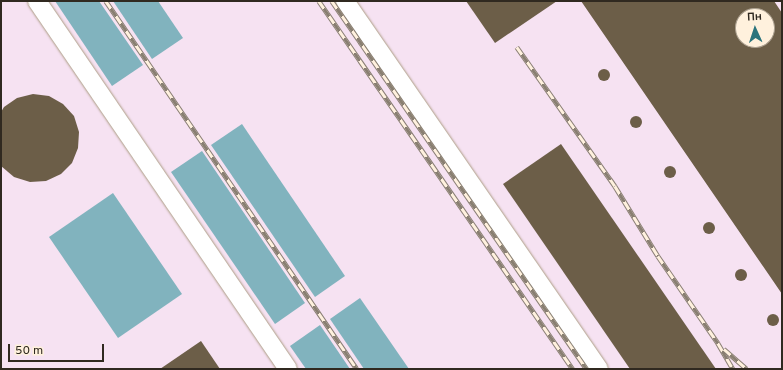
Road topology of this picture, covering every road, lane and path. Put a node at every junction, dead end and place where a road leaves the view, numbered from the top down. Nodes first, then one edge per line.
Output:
1 (37, 1) edge
2 (345, 1) edge
3 (288, 369) edge
4 (599, 369) edge

1 - 3 lane
2 - 4 lane

